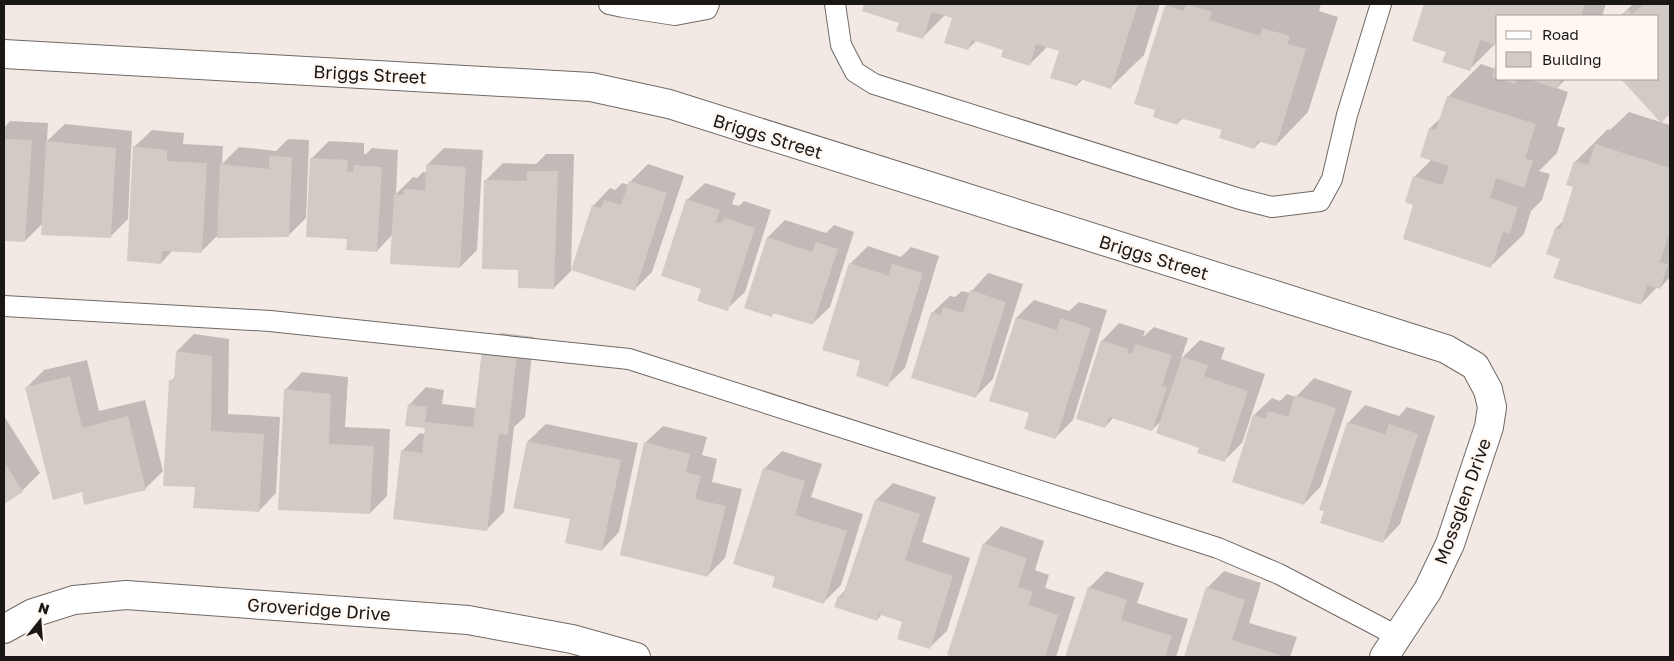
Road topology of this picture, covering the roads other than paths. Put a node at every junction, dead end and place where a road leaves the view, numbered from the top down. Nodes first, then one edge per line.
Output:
1 (609, 4) edge
2 (709, 4) edge
3 (835, 4) edge
4 (1381, 4) edge
5 (4, 54) edge
6 (4, 306) edge
7 (1488, 390) joint
8 (4, 629) edge
9 (1391, 647) edge
10 (636, 657) edge

1 - 2 lane
3 - 4 lane
5 - 7 street, Briggs Street
6 - 9 lane
7 - 9 street, Mossglen Drive
8 - 10 street, Groveridge Drive

